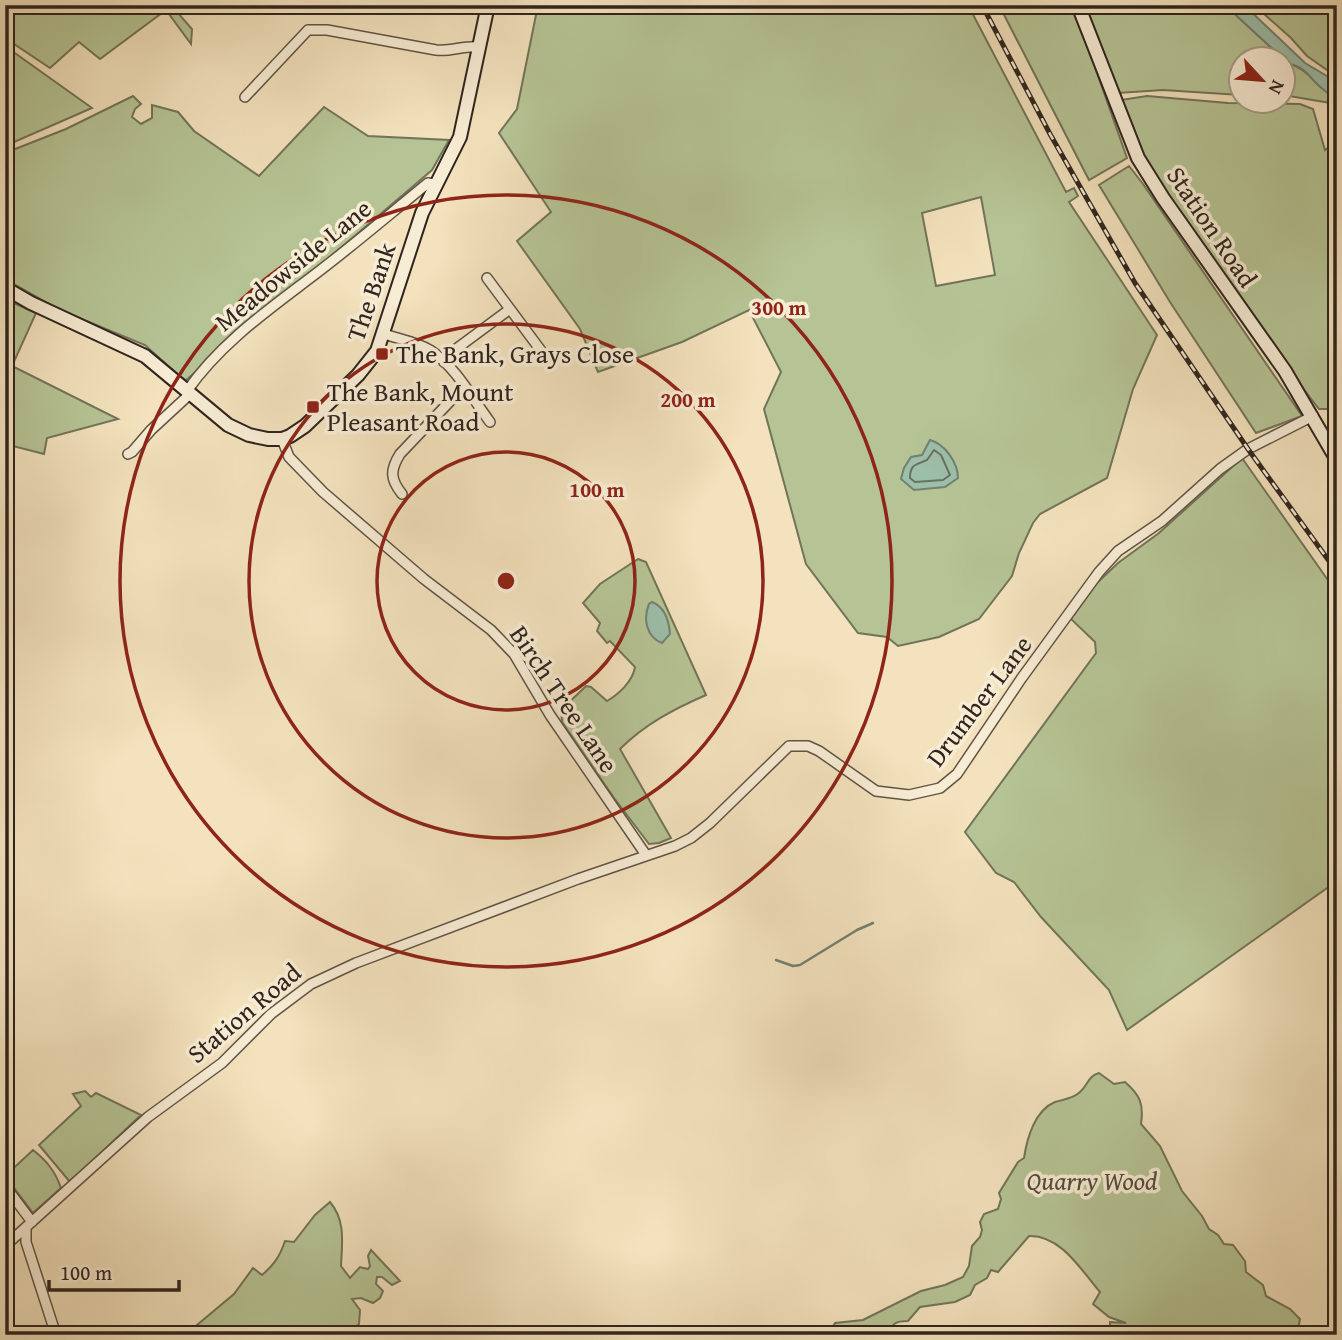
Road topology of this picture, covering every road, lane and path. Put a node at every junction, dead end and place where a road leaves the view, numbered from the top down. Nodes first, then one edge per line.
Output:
1 (488, 5) edge
2 (1078, 5) edge
3 (479, 47) junction
4 (244, 97) dead end
5 (435, 184) junction
6 (487, 278) dead end
7 (5, 288) edge
8 (510, 309) junction
9 (384, 334) junction
10 (542, 352) dead end
11 (444, 362) junction
12 (465, 388) junction
13 (188, 392) junction
14 (1313, 416) junction
15 (490, 422) dead end
16 (282, 439) junction
17 (128, 454) dead end
18 (1337, 460) edge
19 (402, 494) dead end
20 (646, 855) junction
21 (5, 1186) edge
22 (29, 1224) junction
23 (5, 1246) edge
24 (56, 1335) edge

1 - 3 street, The Bank
2 - 14 street, Station Road
3 - 4 street
3 - 5 street, The Bank
5 - 9 street, The Bank
5 - 13 street, Meadowside Lane
6 - 8 street
7 - 13 street
8 - 10 street
8 - 11 street
9 - 11 street
9 - 16 street, The Bank
11 - 12 street
12 - 15 street
12 - 19 street
13 - 16 street
13 - 17 street, Meadowside Lane
14 - 18 street, Station Road
14 - 20 street, Drumber Lane
16 - 20 street, Birch Tree Lane
20 - 22 street, Station Road
21 - 22 street
22 - 23 street, Station Road
22 - 24 street

